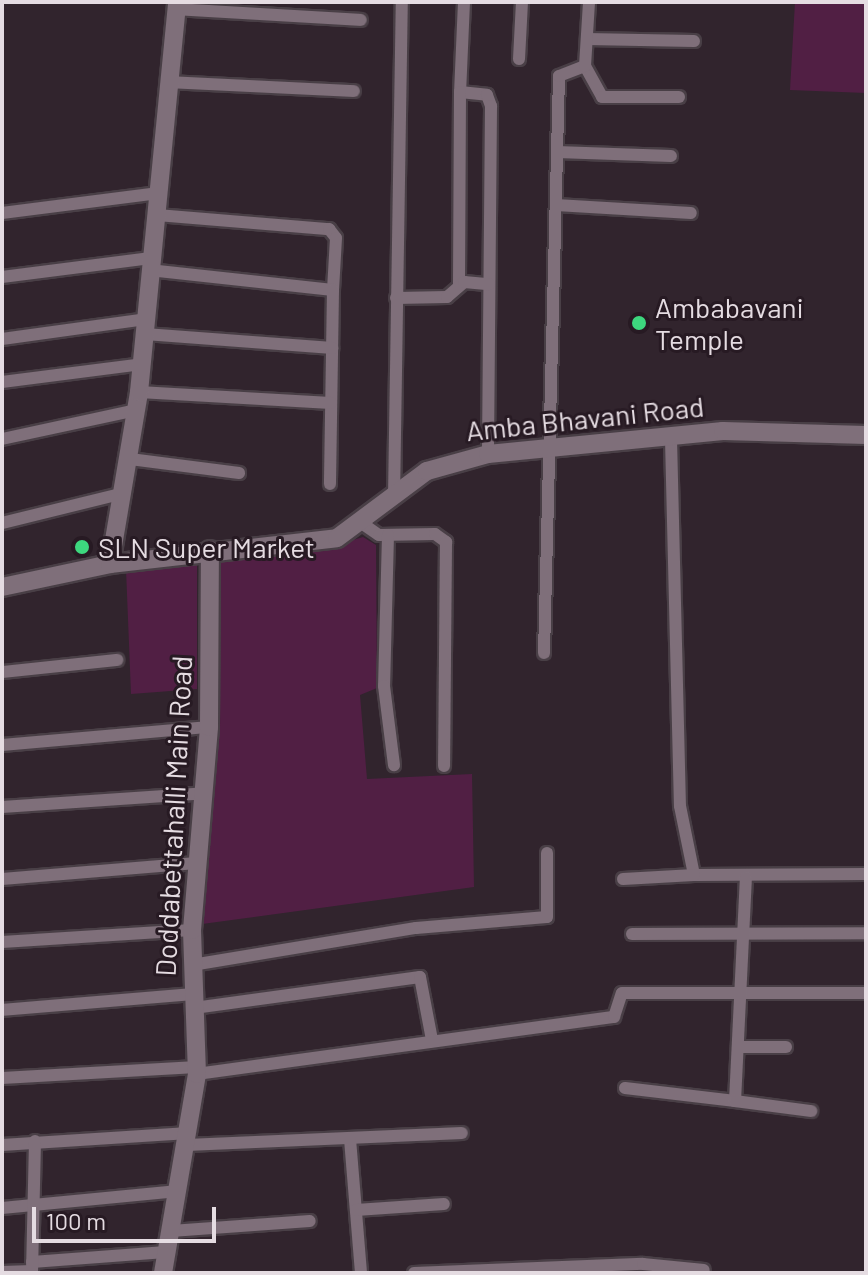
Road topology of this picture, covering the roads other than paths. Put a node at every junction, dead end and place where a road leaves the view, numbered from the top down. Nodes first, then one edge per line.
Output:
1 (402, 2) edge
2 (464, 2) edge
3 (522, 2) edge
4 (589, 2) edge
5 (177, 6) edge
6 (361, 20) dead end
7 (587, 39) junction
8 (694, 41) dead end
9 (519, 59) dead end
10 (585, 66) junction
11 (168, 82) junction
12 (354, 91) dead end
13 (460, 92) junction
14 (679, 97) dead end
15 (557, 152) junction
16 (671, 156) dead end
17 (159, 193) junction
18 (556, 205) junction
19 (2, 213) edge
20 (691, 213) dead end
21 (157, 215) junction
22 (150, 264) junction
23 (2, 277) edge
24 (459, 284) junction
25 (489, 284) junction
26 (333, 290) junction
27 (396, 298) junction
28 (145, 327) junction
29 (2, 339) edge
30 (332, 348) junction
31 (142, 364) junction
32 (2, 382) edge
33 (138, 401) junction
34 (331, 403) junction
35 (866, 435) edge
36 (2, 439) edge
37 (671, 439) junction
38 (550, 450) junction
39 (488, 454) junction
40 (130, 459) junction
41 (239, 473) dead end
42 (330, 484) dead end
43 (124, 493) junction
44 (394, 498) junction
45 (2, 523) edge
46 (363, 524) junction
47 (388, 535) junction
48 (210, 550) junction
49 (110, 564) junction
50 (2, 587) edge
51 (544, 653) dead end
52 (117, 660) dead end
53 (2, 672) edge
54 (209, 727) junction
55 (2, 745) edge
56 (394, 765) dead end
57 (444, 766) dead end
58 (205, 793) junction
59 (2, 807) edge
60 (547, 853) dead end
61 (196, 863) junction
62 (866, 874) edge
63 (694, 875) junction
64 (746, 877) junction
65 (2, 879) edge
66 (623, 879) dead end
67 (192, 930) junction
68 (866, 933) edge
69 (632, 934) dead end
70 (747, 935) junction
71 (2, 942) edge
72 (192, 965) junction
73 (742, 993) junction
74 (866, 993) edge
75 (194, 1001) junction
76 (2, 1010) edge
77 (432, 1040) junction
78 (738, 1047) junction
79 (786, 1047) dead end
80 (197, 1071) junction
81 (2, 1078) edge
82 (625, 1088) dead end
83 (735, 1101) junction
84 (811, 1111) dead end
85 (462, 1133) dead end
86 (188, 1139) junction
87 (350, 1139) junction
88 (35, 1141) junction
89 (2, 1145) edge
90 (178, 1191) junction
91 (35, 1202) junction
92 (444, 1204) dead end
93 (2, 1208) edge
94 (356, 1210) junction
95 (310, 1221) dead end
96 (171, 1231) junction
97 (166, 1252) junction
98 (642, 1268) edge
99 (32, 1269) edge
100 (704, 1270) dead end
101 (2, 1272) edge
102 (163, 1273) edge
103 (361, 1273) edge
104 (414, 1273) edge

1 - 27 street
2 - 13 street
3 - 9 street
4 - 7 street
5 - 6 street
5 - 11 street
7 - 8 street
7 - 10 street
10 - 14 street
10 - 15 street
11 - 12 street
11 - 17 street
13 - 24 street
13 - 25 street
15 - 16 street
15 - 18 street
17 - 19 street
17 - 21 street
18 - 20 street
18 - 38 street
21 - 22 street
21 - 26 street
22 - 23 street
22 - 26 street
22 - 28 street
24 - 25 street
24 - 27 street
25 - 39 street
26 - 30 street
27 - 44 street
28 - 29 street
28 - 30 street
28 - 31 street
30 - 34 street
31 - 32 street
31 - 33 street
33 - 34 street
33 - 36 street
33 - 40 street
34 - 42 street
35 - 37 street, Amba Bhavani Road
37 - 38 street, Amba Bhavani Road
37 - 63 street
38 - 39 street, Amba Bhavani Road
38 - 51 street
39 - 44 street, Amba Bhavani Road
40 - 41 street
40 - 43 street
43 - 45 street
43 - 49 street
44 - 46 street, Amba Bhavani Road
46 - 47 street
46 - 48 street, Amba Bhavani Road
47 - 56 street
47 - 57 street
48 - 49 street, Amba Bhavani Road
48 - 54 street, Doddabettahalli Main Road
49 - 50 street, Amba Bhavani Road
52 - 53 street
54 - 55 street
54 - 58 street, Doddabettahalli Main Road
58 - 59 street
58 - 61 street, Doddabettahalli Main Road
60 - 72 street
61 - 65 street
61 - 67 street, Doddabettahalli Main Road
62 - 64 street
63 - 64 street
63 - 66 street
64 - 70 street
67 - 71 street
67 - 72 street, Doddabettahalli Main Road
68 - 70 street
69 - 70 street
70 - 73 street
72 - 75 street, Doddabettahalli Main Road
73 - 74 street
73 - 77 street
73 - 78 street
75 - 76 street
75 - 77 street
75 - 80 street, Doddabettahalli Main Road
77 - 80 street
78 - 79 street
78 - 83 street
80 - 81 street
80 - 86 street, Doddabettahalli Main Road
82 - 83 street
83 - 84 street
85 - 87 street
86 - 87 street
86 - 88 street
86 - 90 street, Doddabettahalli Main Road
87 - 94 street
88 - 89 street
88 - 91 street
90 - 91 street
90 - 96 street, Doddabettahalli Main Road
91 - 93 street
91 - 99 street
92 - 94 street
94 - 103 street
95 - 96 street
96 - 97 street, Doddabettahalli Main Road
97 - 99 street
97 - 102 street, Doddabettahalli Main Road
98 - 100 street
98 - 104 street
99 - 101 street

